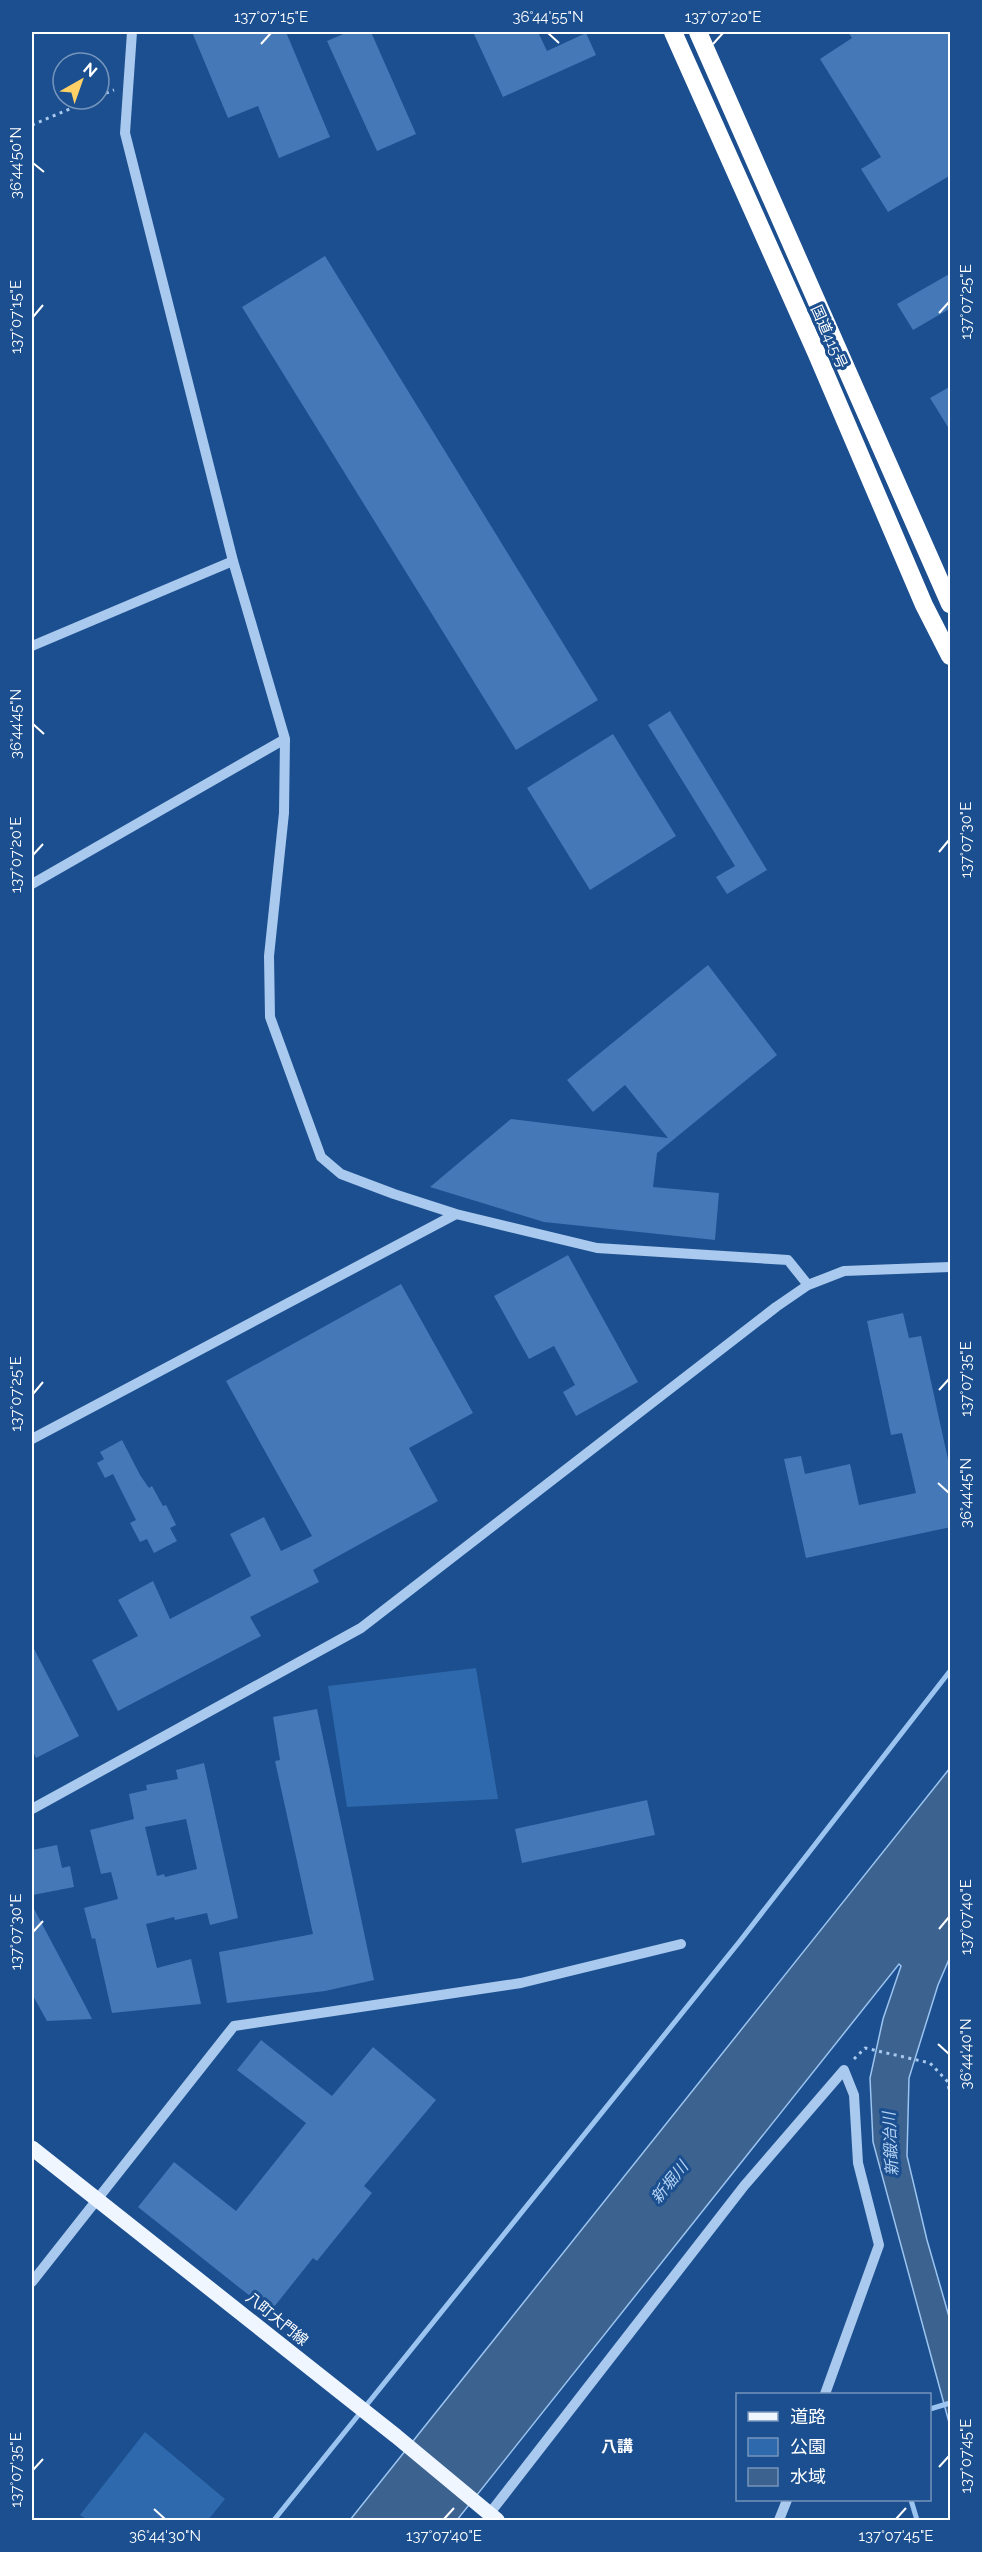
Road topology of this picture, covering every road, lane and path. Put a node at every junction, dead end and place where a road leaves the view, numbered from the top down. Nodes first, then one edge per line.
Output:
1 (132, 32) edge
2 (673, 32) edge
3 (698, 32) edge
4 (65, 111) edge
5 (32, 125) edge
6 (233, 561) junction
7 (940, 598) edge
8 (32, 646) edge
9 (951, 656) edge
10 (285, 739) junction
11 (32, 884) edge
12 (456, 1214) junction
13 (951, 1267) edge
14 (808, 1285) junction
15 (32, 1439) edge
16 (32, 1809) edge
17 (681, 1944) dead end
18 (844, 2070) junction
19 (951, 2097) edge
20 (32, 2148) edge
21 (98, 2198) junction
22 (32, 2282) edge
23 (825, 2393) edge
24 (786, 2501) edge
25 (490, 2513) edge
26 (779, 2520) edge

1 - 6 street
2 - 7 highway, 国道415号
3 - 7 highway, 国道415号
4 - 5 path
6 - 8 street
6 - 10 street
7 - 9 highway, 国道415号
10 - 11 street
10 - 12 street
12 - 14 street
12 - 15 street
13 - 14 street
14 - 16 street
17 - 21 street
18 - 19 path
18 - 23 street
18 - 25 street
20 - 21 main road, 八町大門線
21 - 22 street
21 - 25 main road, 八町大門線
24 - 26 street

